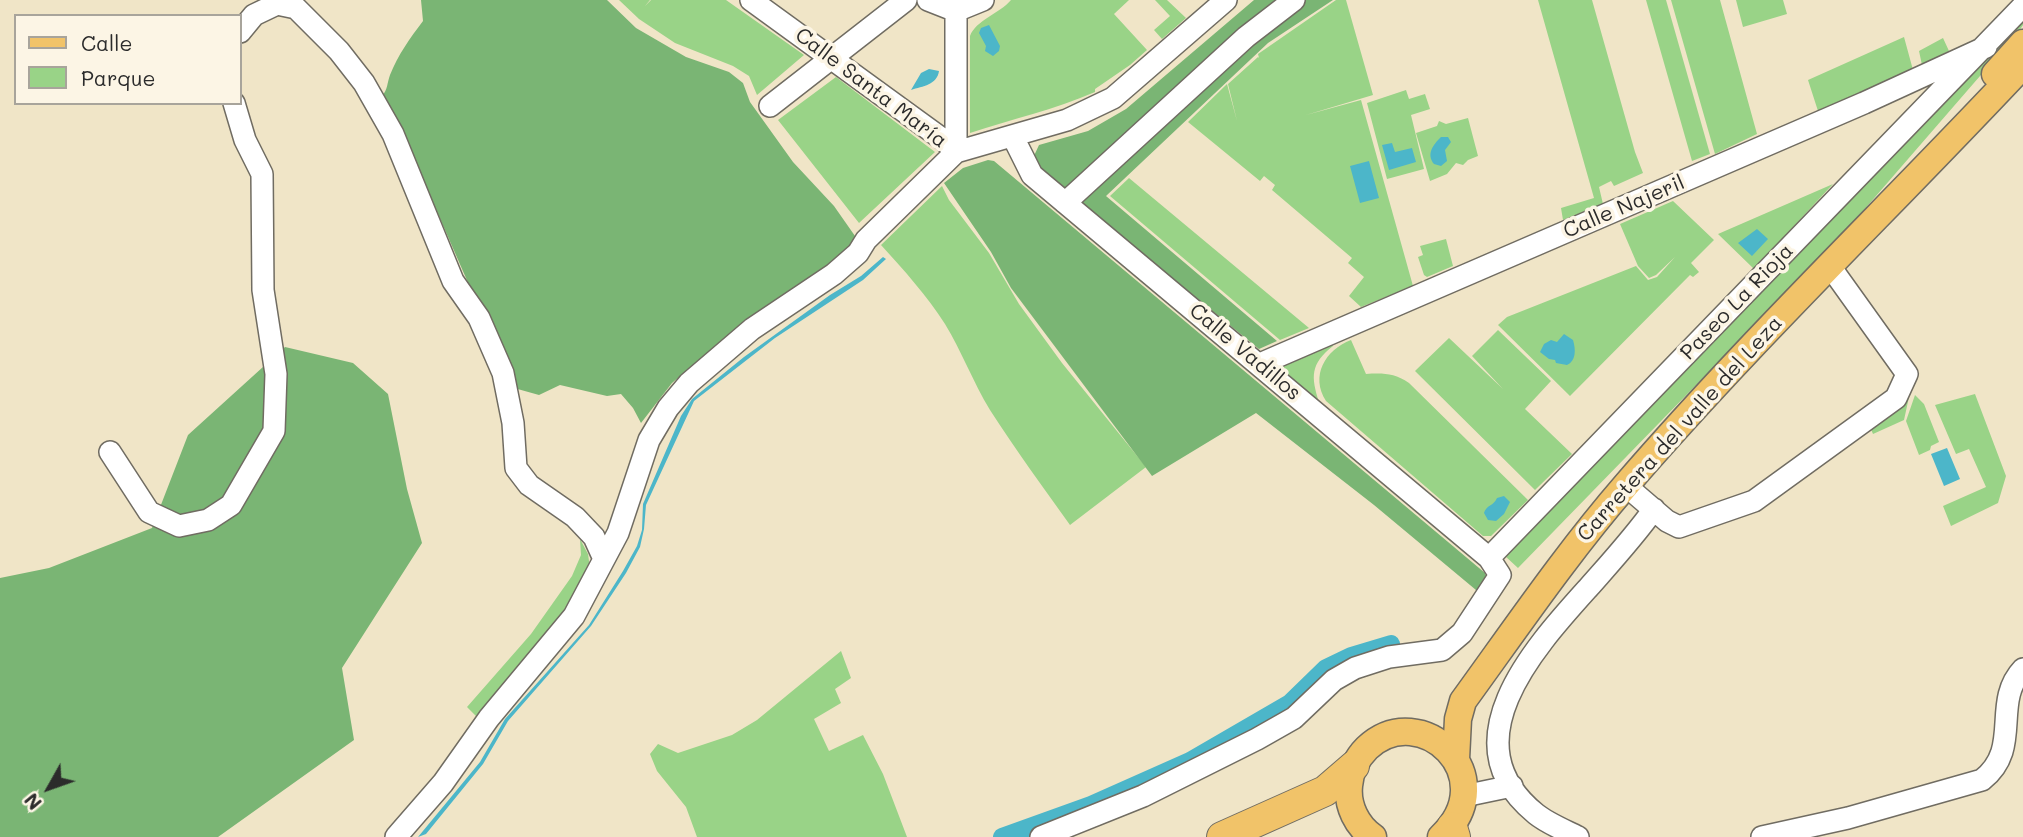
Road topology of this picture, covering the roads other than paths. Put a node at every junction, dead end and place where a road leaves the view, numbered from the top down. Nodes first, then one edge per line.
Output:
1 (751, 0) edge
2 (906, 0) edge
3 (928, 0) edge
4 (983, 0) edge
5 (1226, 0) edge
6 (1294, 0) edge
7 (277, 2) edge
8 (2023, 6) edge
9 (956, 11) junction
10 (242, 30) edge
11 (2023, 37) edge
12 (831, 58) junction
13 (2014, 58) edge
14 (235, 105) edge
15 (769, 106) dead end
16 (1013, 137) junction
17 (956, 152) junction
18 (1065, 203) junction
19 (1829, 265) junction
20 (1260, 364) junction
21 (110, 452) dead end
22 (1625, 485) junction
23 (1654, 509) junction
24 (1489, 558) junction
25 (604, 559) junction
26 (2023, 669) edge
27 (1464, 701) junction
28 (1408, 732) junction
29 (1455, 759) junction
30 (1353, 766) junction
31 (1511, 786) junction
32 (1464, 796) junction
33 (1350, 805) junction
34 (1449, 834) edge
35 (396, 837) edge
36 (1041, 837) edge
37 (1222, 837) edge
38 (1351, 837) edge
39 (1373, 837) edge
40 (1578, 837) edge
41 (1762, 837) edge

1 - 12 street, Calle Santa María
2 - 12 street
3 - 9 street
4 - 9 street
5 - 16 street
6 - 18 street
7 - 10 street
7 - 25 street
8 - 13 street, Paseo La Rioja
9 - 17 street
11 - 13 main road, Carretera del valle del Leza
12 - 15 street
12 - 17 street, Calle Santa María
13 - 19 main road, Carretera del valle del Leza
13 - 20 street, Calle Najeril
13 - 24 street, Paseo La Rioja
14 - 21 street
16 - 17 street
16 - 18 street, Calle Vadillos
17 - 25 street
18 - 20 street, Calle Vadillos
19 - 22 main road, Carretera del valle del Leza
19 - 23 street
20 - 24 street, Calle Vadillos
22 - 23 street
22 - 27 main road, Carretera del valle del Leza
23 - 31 street
24 - 36 street
25 - 35 street
26 - 41 street
27 - 28 main road
27 - 29 main road
28 - 29 main road
28 - 30 main road
29 - 32 main road
30 - 33 main road
30 - 37 highway
31 - 32 street
31 - 40 street
32 - 34 main road
33 - 38 main road
33 - 39 main road

